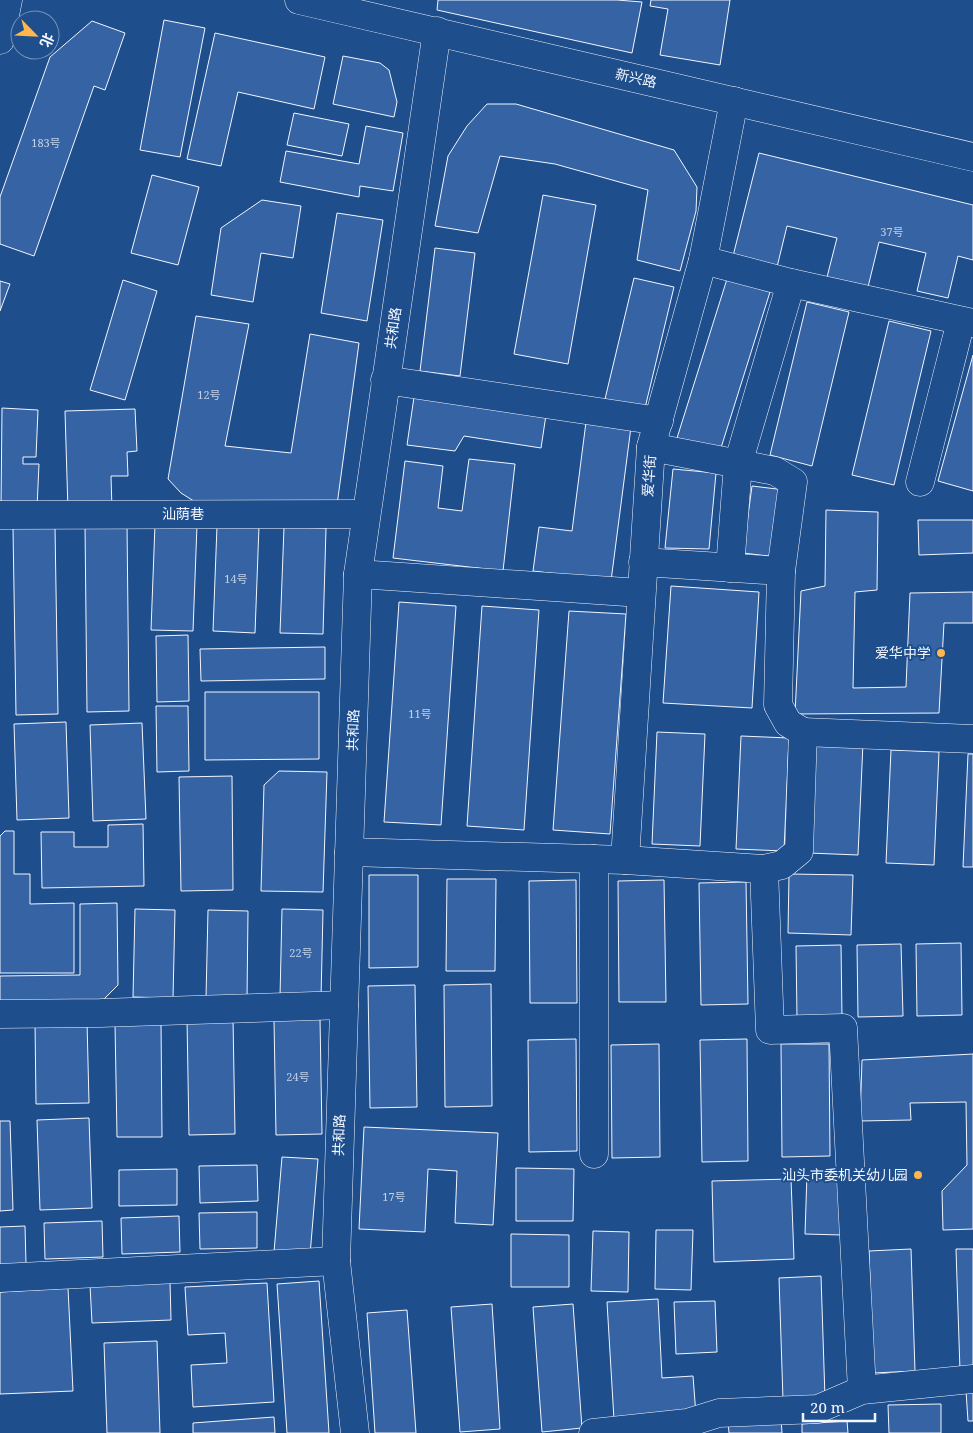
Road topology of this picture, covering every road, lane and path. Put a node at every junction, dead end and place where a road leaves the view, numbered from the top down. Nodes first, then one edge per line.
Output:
1 (8, 0) edge
2 (299, 0) edge
3 (437, 32) junction
4 (0, 40) edge
5 (734, 101) junction
6 (973, 157) edge
7 (704, 260) junction
8 (791, 283) junction
9 (967, 322) edge
10 (385, 380) junction
11 (659, 421) junction
12 (651, 448) junction
13 (738, 464) junction
14 (920, 482) dead end
15 (365, 514) junction
16 (0, 515) edge
17 (643, 562) junction
18 (730, 568) junction
19 (781, 570) junction
20 (358, 574) junction
21 (641, 593) junction
22 (803, 732) junction
23 (973, 738) edge
24 (349, 852) junction
25 (594, 859) junction
26 (625, 860) junction
27 (764, 869) junction
28 (344, 1005) junction
29 (0, 1014) edge
30 (594, 1154) dead end
31 (336, 1261) junction
32 (0, 1278) edge
33 (973, 1379) edge
34 (862, 1390) junction
35 (356, 1433) edge
36 (593, 1433) edge

1 - 4 street
2 - 3 street, 新兴路
3 - 5 street, 新兴路
3 - 10 street, 共和路
5 - 6 street, 新兴路
5 - 7 street, 爱华街
7 - 8 street
7 - 11 street, 爱华街
8 - 9 street
8 - 13 street
9 - 14 street
10 - 11 street
10 - 15 street, 共和路
11 - 12 street, 爱华街
12 - 13 street
12 - 17 street, 爱华街
13 - 18 street
13 - 19 street
15 - 16 street, 汕荫巷
15 - 20 street, 共和路
17 - 18 street
17 - 21 street, 爱华街
18 - 19 street
19 - 22 street
20 - 21 street
20 - 24 street, 共和路
21 - 26 street, 爱华街
22 - 23 street
22 - 27 street
24 - 25 street
24 - 28 street, 共和路
25 - 26 street
25 - 30 street
26 - 27 street
27 - 34 street
28 - 29 street
28 - 31 street, 共和路
31 - 32 street
31 - 35 street, 共和路
33 - 34 street
34 - 36 street

